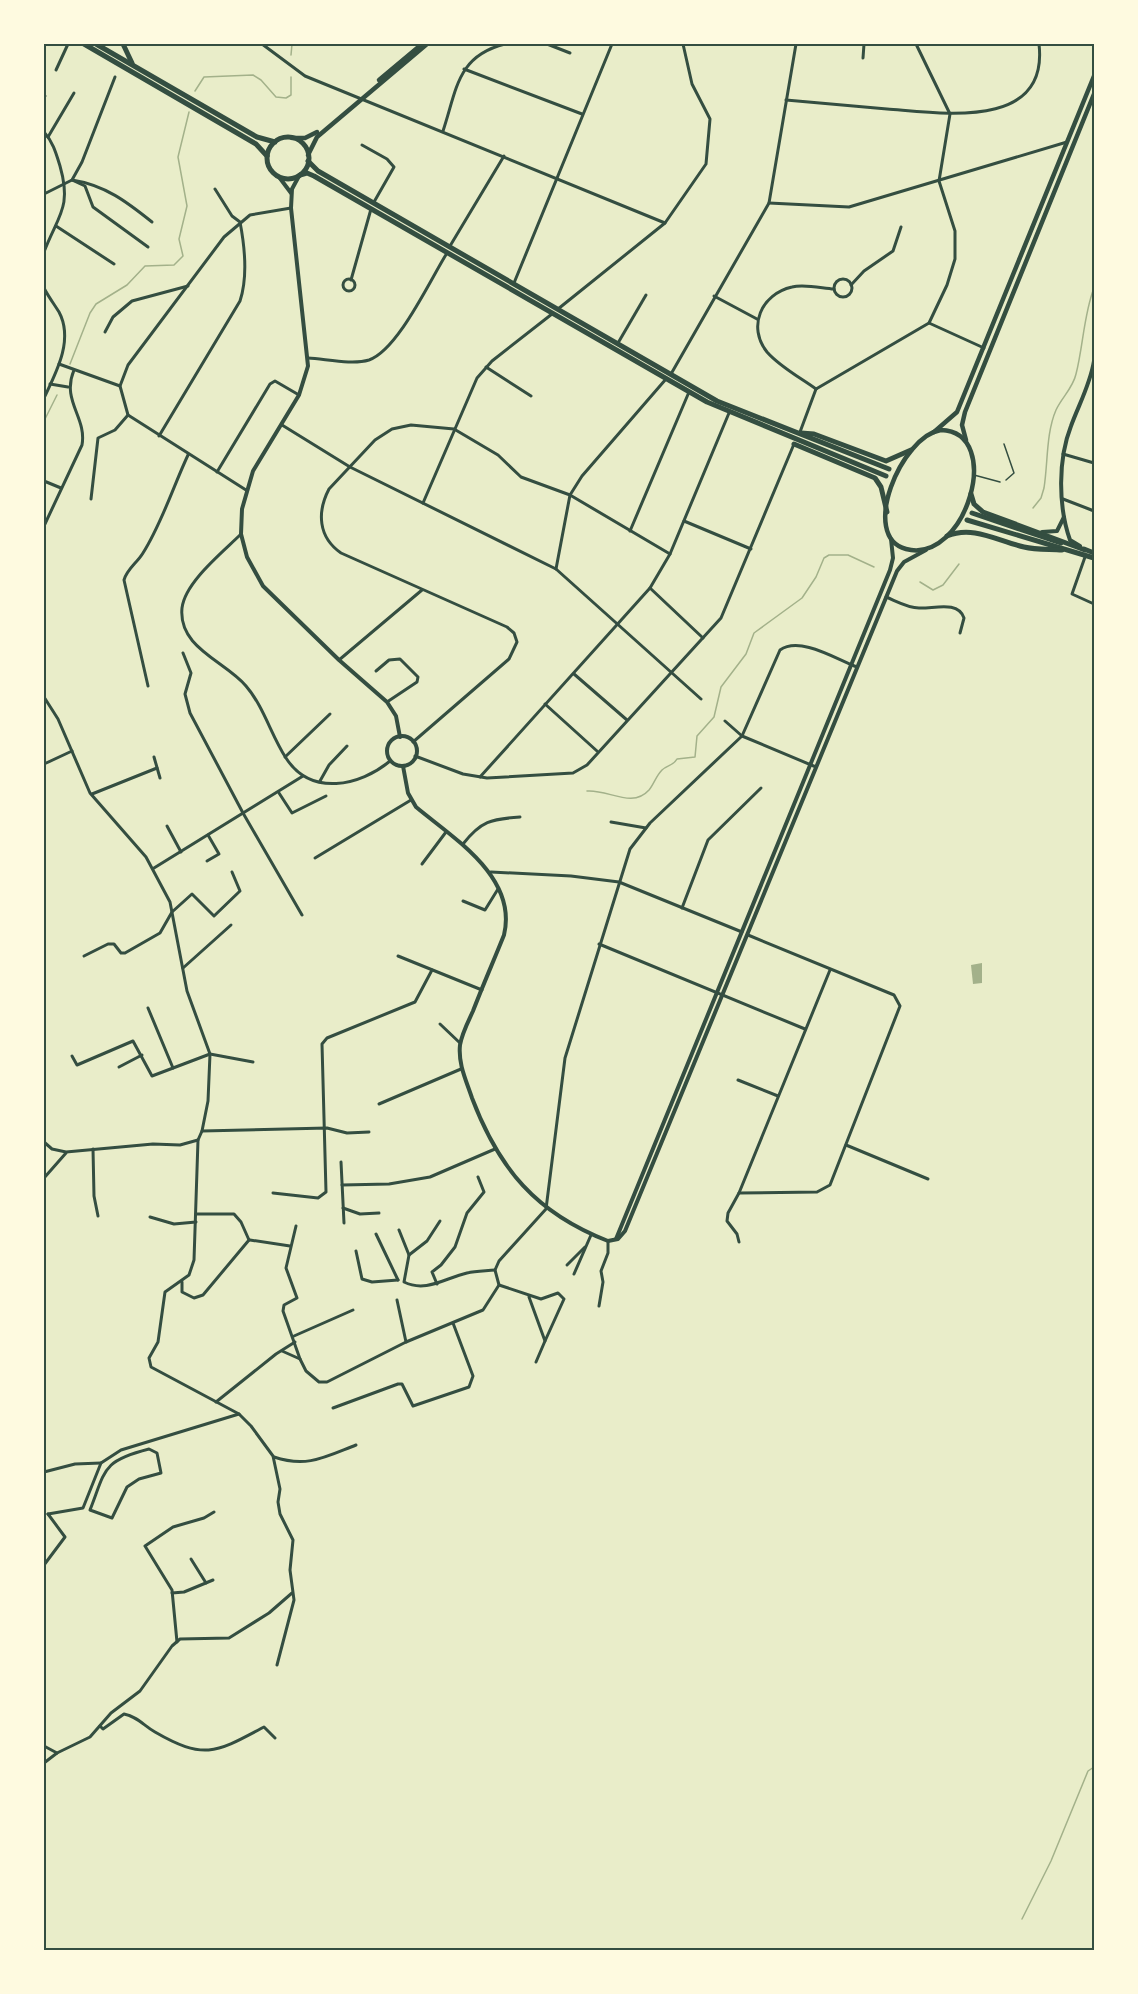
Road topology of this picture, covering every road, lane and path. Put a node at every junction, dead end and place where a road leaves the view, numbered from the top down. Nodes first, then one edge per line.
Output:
1 (68, 44) edge
2 (84, 44) edge
3 (96, 44) edge
4 (123, 44) edge
5 (262, 44) edge
6 (422, 44) edge
7 (427, 44) edge
8 (505, 44) edge
9 (547, 44) edge
10 (612, 44) edge
11 (683, 44) edge
12 (796, 44) edge
13 (864, 44) edge
14 (916, 44) edge
15 (1039, 44) edge
16 (570, 53) dead end
17 (863, 58) dead end
18 (133, 64) junction
19 (464, 69) junction
20 (56, 70) dead end
21 (1095, 76) edge
22 (115, 77) dead end
23 (74, 93) dead end
24 (1095, 94) edge
25 (360, 98) junction
26 (786, 100) junction
27 (582, 114) junction
28 (950, 114) junction
29 (443, 131) junction
30 (44, 132) edge
31 (48, 137) junction
32 (292, 138) junction
33 (275, 142) junction
34 (1068, 142) junction
35 (362, 145) dead end
36 (267, 156) junction
37 (504, 156) junction
38 (308, 158) junction
39 (299, 175) junction
40 (279, 177) junction
41 (558, 178) junction
42 (72, 180) junction
43 (939, 181) junction
44 (66, 182) junction
45 (215, 189) dead end
46 (291, 193) junction
47 (44, 194) edge
48 (374, 202) junction
49 (769, 203) junction
50 (291, 208) junction
51 (371, 209) junction
52 (152, 222) dead end
53 (240, 222) junction
54 (665, 223) junction
55 (56, 226) junction
56 (901, 227) dead end
57 (450, 246) junction
58 (148, 247) dead end
59 (44, 252) edge
60 (447, 253) junction
61 (114, 264) dead end
62 (351, 280) dead end
63 (514, 284) junction
64 (851, 285) junction
65 (188, 286) junction
66 (44, 288) edge
67 (834, 289) junction
68 (645, 295) dead end
69 (714, 296) junction
70 (558, 309) junction
71 (552, 313) junction
72 (757, 319) junction
73 (929, 323) junction
74 (105, 332) dead end
75 (618, 343) junction
76 (984, 348) junction
77 (308, 358) junction
78 (1095, 361) edge
79 (59, 364) junction
80 (486, 367) junction
81 (74, 370) junction
82 (668, 376) junction
83 (1093, 383) edge
84 (50, 384) junction
85 (120, 386) junction
86 (68, 387) junction
87 (816, 388) junction
88 (689, 392) junction
89 (299, 394) junction
90 (531, 396) dead end
91 (44, 398) edge
92 (729, 413) junction
93 (128, 415) junction
94 (282, 425) junction
95 (454, 429) junction
96 (934, 432) junction
97 (159, 436) junction
98 (796, 439) junction
99 (966, 440) junction
100 (1004, 444) dead end
101 (911, 450) junction
102 (1063, 454) junction
103 (188, 455) junction
104 (1095, 464) edge
105 (350, 467) junction
106 (889, 469) dead end
107 (217, 472) junction
108 (973, 475) junction
109 (886, 476) dead end
110 (1006, 480) dead end
111 (44, 481) edge
112 (1000, 482) dead end
113 (61, 488) junction
114 (246, 490) junction
115 (971, 494) junction
116 (570, 495) junction
117 (91, 499) dead end
118 (1063, 499) junction
119 (423, 503) junction
120 (1095, 511) edge
121 (887, 512) junction
122 (972, 513) dead end
123 (1065, 513) junction
124 (967, 520) dead end
125 (683, 521) junction
126 (44, 525) edge
127 (630, 531) junction
128 (1041, 532) junction
129 (241, 534) junction
130 (947, 536) junction
131 (891, 537) junction
132 (751, 549) junction
133 (926, 550) junction
134 (1076, 551) junction
135 (1085, 552) junction
136 (670, 554) junction
137 (1095, 554) edge
138 (1095, 558) edge
139 (556, 569) junction
140 (650, 588) junction
141 (422, 590) junction
142 (886, 597) junction
143 (1095, 604) edge
144 (618, 625) junction
145 (960, 633) dead end
146 (703, 638) junction
147 (183, 653) dead end
148 (339, 660) junction
149 (854, 666) junction
150 (376, 671) dead end
151 (672, 673) junction
152 (574, 674) junction
153 (148, 686) dead end
154 (44, 697) edge
155 (701, 699) dead end
156 (387, 702) junction
157 (545, 704) junction
158 (330, 714) dead end
159 (627, 720) junction
160 (726, 721) dead end
161 (742, 736) junction
162 (400, 737) junction
163 (413, 742) junction
164 (347, 746) dead end
165 (72, 751) junction
166 (598, 752) junction
167 (415, 756) junction
168 (154, 758) dead end
169 (285, 758) junction
170 (390, 761) junction
171 (44, 764) edge
172 (403, 766) junction
173 (813, 766) junction
174 (157, 768) junction
175 (303, 776) junction
176 (480, 777) junction
177 (160, 778) dead end
178 (320, 781) junction
179 (761, 788) dead end
180 (279, 792) junction
181 (91, 795) junction
182 (326, 796) dead end
183 (411, 800) junction
184 (243, 813) junction
185 (520, 817) dead end
186 (611, 822) dead end
187 (167, 826) dead end
188 (646, 828) junction
189 (446, 832) junction
190 (208, 835) junction
191 (462, 846) junction
192 (181, 852) junction
193 (315, 858) dead end
194 (207, 861) dead end
195 (422, 864) dead end
196 (154, 868) junction
197 (232, 872) dead end
198 (491, 872) junction
199 (619, 882) junction
200 (498, 889) junction
201 (463, 901) dead end
202 (682, 908) junction
203 (172, 912) junction
204 (302, 915) dead end
205 (231, 926) dead end
206 (745, 933) junction
207 (599, 944) junction
208 (84, 956) dead end
209 (398, 956) dead end
210 (183, 968) junction
211 (432, 970) junction
212 (830, 970) junction
213 (482, 990) junction
214 (720, 993) junction
215 (148, 1008) dead end
216 (440, 1024) dead end
217 (805, 1029) junction
218 (460, 1043) junction
219 (210, 1054) junction
220 (142, 1055) junction
221 (72, 1056) dead end
222 (253, 1062) dead end
223 (119, 1067) dead end
224 (173, 1068) junction
225 (461, 1069) junction
226 (738, 1080) dead end
227 (778, 1096) junction
228 (379, 1104) dead end
229 (324, 1129) junction
230 (202, 1131) junction
231 (369, 1132) dead end
232 (198, 1140) junction
233 (44, 1142) edge
234 (846, 1145) junction
235 (93, 1149) junction
236 (495, 1149) junction
237 (66, 1152) junction
238 (341, 1162) dead end
239 (478, 1177) dead end
240 (44, 1178) edge
241 (928, 1179) dead end
242 (342, 1185) junction
243 (273, 1192) dead end
244 (739, 1193) junction
245 (343, 1208) junction
246 (546, 1209) junction
247 (379, 1213) dead end
248 (196, 1214) junction
249 (98, 1216) dead end
250 (150, 1217) dead end
251 (440, 1221) dead end
252 (196, 1222) junction
253 (344, 1223) dead end
254 (296, 1226) dead end
255 (399, 1230) dead end
256 (376, 1234) dead end
257 (591, 1235) junction
258 (249, 1240) junction
259 (608, 1241) junction
260 (739, 1242) dead end
261 (290, 1246) junction
262 (586, 1246) junction
263 (356, 1251) dead end
264 (409, 1255) junction
265 (567, 1265) dead end
266 (495, 1270) junction
267 (574, 1275) dead end
268 (403, 1279) junction
269 (398, 1280) junction
270 (182, 1282) junction
271 (437, 1284) junction
272 (499, 1285) junction
273 (529, 1297) junction
274 (397, 1300) dead end
275 (599, 1306) dead end
276 (353, 1310) dead end
277 (453, 1323) junction
278 (294, 1336) junction
279 (545, 1341) junction
280 (296, 1342) junction
281 (406, 1342) junction
282 (282, 1351) junction
283 (300, 1359) junction
284 (537, 1362) dead end
285 (216, 1402) junction
286 (333, 1408) dead end
287 (239, 1414) junction
288 (356, 1445) dead end
289 (121, 1450) junction
290 (126, 1455) junction
291 (274, 1457) junction
292 (101, 1463) junction
293 (44, 1472) edge
294 (214, 1512) dead end
295 (191, 1559) dead end
296 (44, 1564) edge
297 (213, 1580) dead end
298 (206, 1583) junction
299 (172, 1593) junction
300 (292, 1593) junction
301 (177, 1642) junction
302 (277, 1665) dead end
303 (100, 1726) junction
304 (275, 1738) dead end
305 (44, 1746) edge
306 (57, 1753) junction
307 (44, 1763) edge

1 - 20 street
2 - 36 main road
3 - 18 main road
4 - 18 main road
5 - 25 street
6 - 25 main road
7 - 25 main road
8 - 19 street
9 - 16 street
10 - 27 street
11 - 54 street
12 - 26 street
13 - 17 street
14 - 28 street
15 - 28 street
18 - 33 main road
19 - 27 street
19 - 29 street
21 - 34 main road
22 - 42 street
23 - 31 street
24 - 99 main road
25 - 29 street
25 - 32 main road
25 - 38 main road
26 - 28 street
26 - 49 street
27 - 41 street
28 - 43 street
29 - 37 street
30 - 31 street
31 - 44 street
32 - 33 main road
32 - 38 main road
33 - 36 main road
34 - 43 street
34 - 76 main road
35 - 48 street
36 - 40 main road
37 - 41 street
37 - 57 street
38 - 39 main road
38 - 48 main road
39 - 40 main road
39 - 46 street
39 - 51 main road
40 - 46 street
41 - 54 street
41 - 63 street
42 - 44 street
42 - 52 street
42 - 58 street
43 - 49 street
43 - 73 street
44 - 47 street
44 - 55 street
45 - 53 street
46 - 50 street
48 - 57 main road
49 - 69 street
50 - 53 street
50 - 77 street
51 - 60 main road
51 - 62 street
53 - 65 street
53 - 97 street
54 - 70 street
55 - 59 street
55 - 61 street
56 - 64 street
57 - 63 main road
60 - 71 main road
60 - 77 street
63 - 70 main road
64 - 67 street
64 - 67 street
65 - 74 street
65 - 85 street
66 - 79 street
67 - 72 street
68 - 75 street
69 - 72 street
69 - 82 street
70 - 75 main road
71 - 80 street
71 - 82 main road
72 - 87 street
73 - 76 street
73 - 87 street
75 - 82 main road
76 - 96 main road
77 - 89 street
78 - 83 street
79 - 81 street
79 - 84 street
80 - 90 street
80 - 95 street
81 - 85 street
81 - 86 street
82 - 88 main road
82 - 98 main road
82 - 116 street
83 - 102 street
84 - 86 street
84 - 91 street
85 - 93 street
86 - 113 street
87 - 98 street
88 - 92 main road
88 - 127 street
89 - 94 street
89 - 107 street
92 - 98 main road
92 - 125 street
93 - 97 street
93 - 117 street
94 - 105 street
94 - 114 street
95 - 105 street
95 - 116 street
95 - 119 street
96 - 99 main road
96 - 101 main road
97 - 103 street
98 - 101 main road
98 - 106 main road
98 - 109 main road
98 - 121 main road
98 - 132 street
99 - 108 main road
100 - 110 lane
101 - 121 main road
102 - 104 street
102 - 118 street
103 - 107 street
103 - 153 street
105 - 119 street
105 - 141 street
107 - 114 street
108 - 112 lane
108 - 115 main road
111 - 113 street
113 - 126 street
114 - 129 street
115 - 128 main road
115 - 130 main road
116 - 127 street
116 - 139 street
118 - 120 street
118 - 123 street
119 - 139 street
121 - 131 main road
122 - 135 main road
123 - 128 street
123 - 135 street
124 - 134 main road
125 - 132 street
125 - 136 street
127 - 136 street
128 - 135 main road
129 - 148 street
129 - 169 street
130 - 133 main road
130 - 134 main road
131 - 133 main road
131 - 149 street
132 - 146 street
133 - 142 street
134 - 135 main road
135 - 137 main road
135 - 138 main road
135 - 143 street
136 - 140 street
139 - 144 street
140 - 144 street
140 - 146 street
141 - 148 street
141 - 163 street
142 - 145 street
142 - 149 street
144 - 151 street
144 - 152 street
146 - 151 street
147 - 184 street
148 - 156 street
149 - 161 street
149 - 173 street
150 - 156 street
151 - 155 street
151 - 159 street
152 - 157 street
152 - 159 street
154 - 165 street
156 - 162 street
157 - 166 street
157 - 176 street
158 - 169 street
159 - 166 street
160 - 161 street
161 - 173 street
161 - 188 street
162 - 163 street
162 - 170 street
163 - 167 street
164 - 178 street
165 - 171 street
165 - 181 street
166 - 176 street
167 - 172 street
167 - 176 street
168 - 174 street
169 - 175 street
170 - 172 street
170 - 178 street
172 - 183 street
173 - 206 street
174 - 177 street
174 - 181 street
175 - 178 street
175 - 180 street
179 - 202 street
180 - 182 street
180 - 184 street
181 - 196 street
183 - 189 street
183 - 193 street
184 - 190 street
184 - 204 street
185 - 191 street
186 - 188 street
187 - 192 street
188 - 199 street
189 - 191 street
189 - 195 street
190 - 192 street
190 - 194 street
191 - 198 street
192 - 196 street
196 - 203 street
197 - 203 street
198 - 199 street
198 - 200 street
199 - 202 street
199 - 207 street
200 - 201 street
200 - 213 street
202 - 206 street
203 - 208 street
203 - 210 street
205 - 210 street
206 - 212 street
206 - 214 street
207 - 214 street
207 - 246 street
209 - 211 street
210 - 219 street
211 - 213 street
211 - 229 street
212 - 217 street
212 - 234 street
213 - 218 street
214 - 217 street
214 - 259 street
215 - 224 street
216 - 218 street
217 - 227 street
218 - 225 street
219 - 222 street
219 - 224 street
219 - 230 street
220 - 221 street
220 - 223 street
220 - 224 street
225 - 228 street
225 - 236 street
226 - 227 street
227 - 244 street
229 - 230 street
229 - 231 street
229 - 243 street
230 - 232 street
232 - 235 street
232 - 248 street
233 - 237 street
234 - 241 street
234 - 244 street
235 - 237 street
235 - 249 street
236 - 242 street
236 - 246 street
237 - 240 street
238 - 242 street
239 - 271 street
242 - 245 street
244 - 260 street
245 - 247 street
245 - 253 street
246 - 257 street
246 - 266 street
248 - 252 street
248 - 258 street
250 - 252 street
251 - 264 street
252 - 270 street
254 - 261 street
255 - 264 street
256 - 269 street
257 - 259 street
257 - 262 street
258 - 261 street
258 - 270 street
259 - 275 street
261 - 278 street
262 - 265 street
262 - 267 street
263 - 269 street
264 - 268 street
266 - 271 street
266 - 272 street
268 - 269 street
268 - 271 street
270 - 285 street
272 - 273 street
272 - 277 street
273 - 279 street
273 - 279 street
274 - 281 street
276 - 278 street
277 - 281 street
277 - 286 street
278 - 280 street
279 - 284 street
280 - 282 street
280 - 283 street
281 - 283 street
282 - 283 street
282 - 285 street
285 - 287 street
287 - 289 street
287 - 291 street
288 - 291 street
289 - 290 street
289 - 292 street
290 - 290 street
291 - 300 street
292 - 293 street
292 - 296 street
294 - 299 street
295 - 298 street
297 - 298 street
298 - 299 street
299 - 301 street
300 - 301 street
300 - 302 street
301 - 303 street
303 - 304 street
303 - 306 street
305 - 306 street
306 - 307 street

